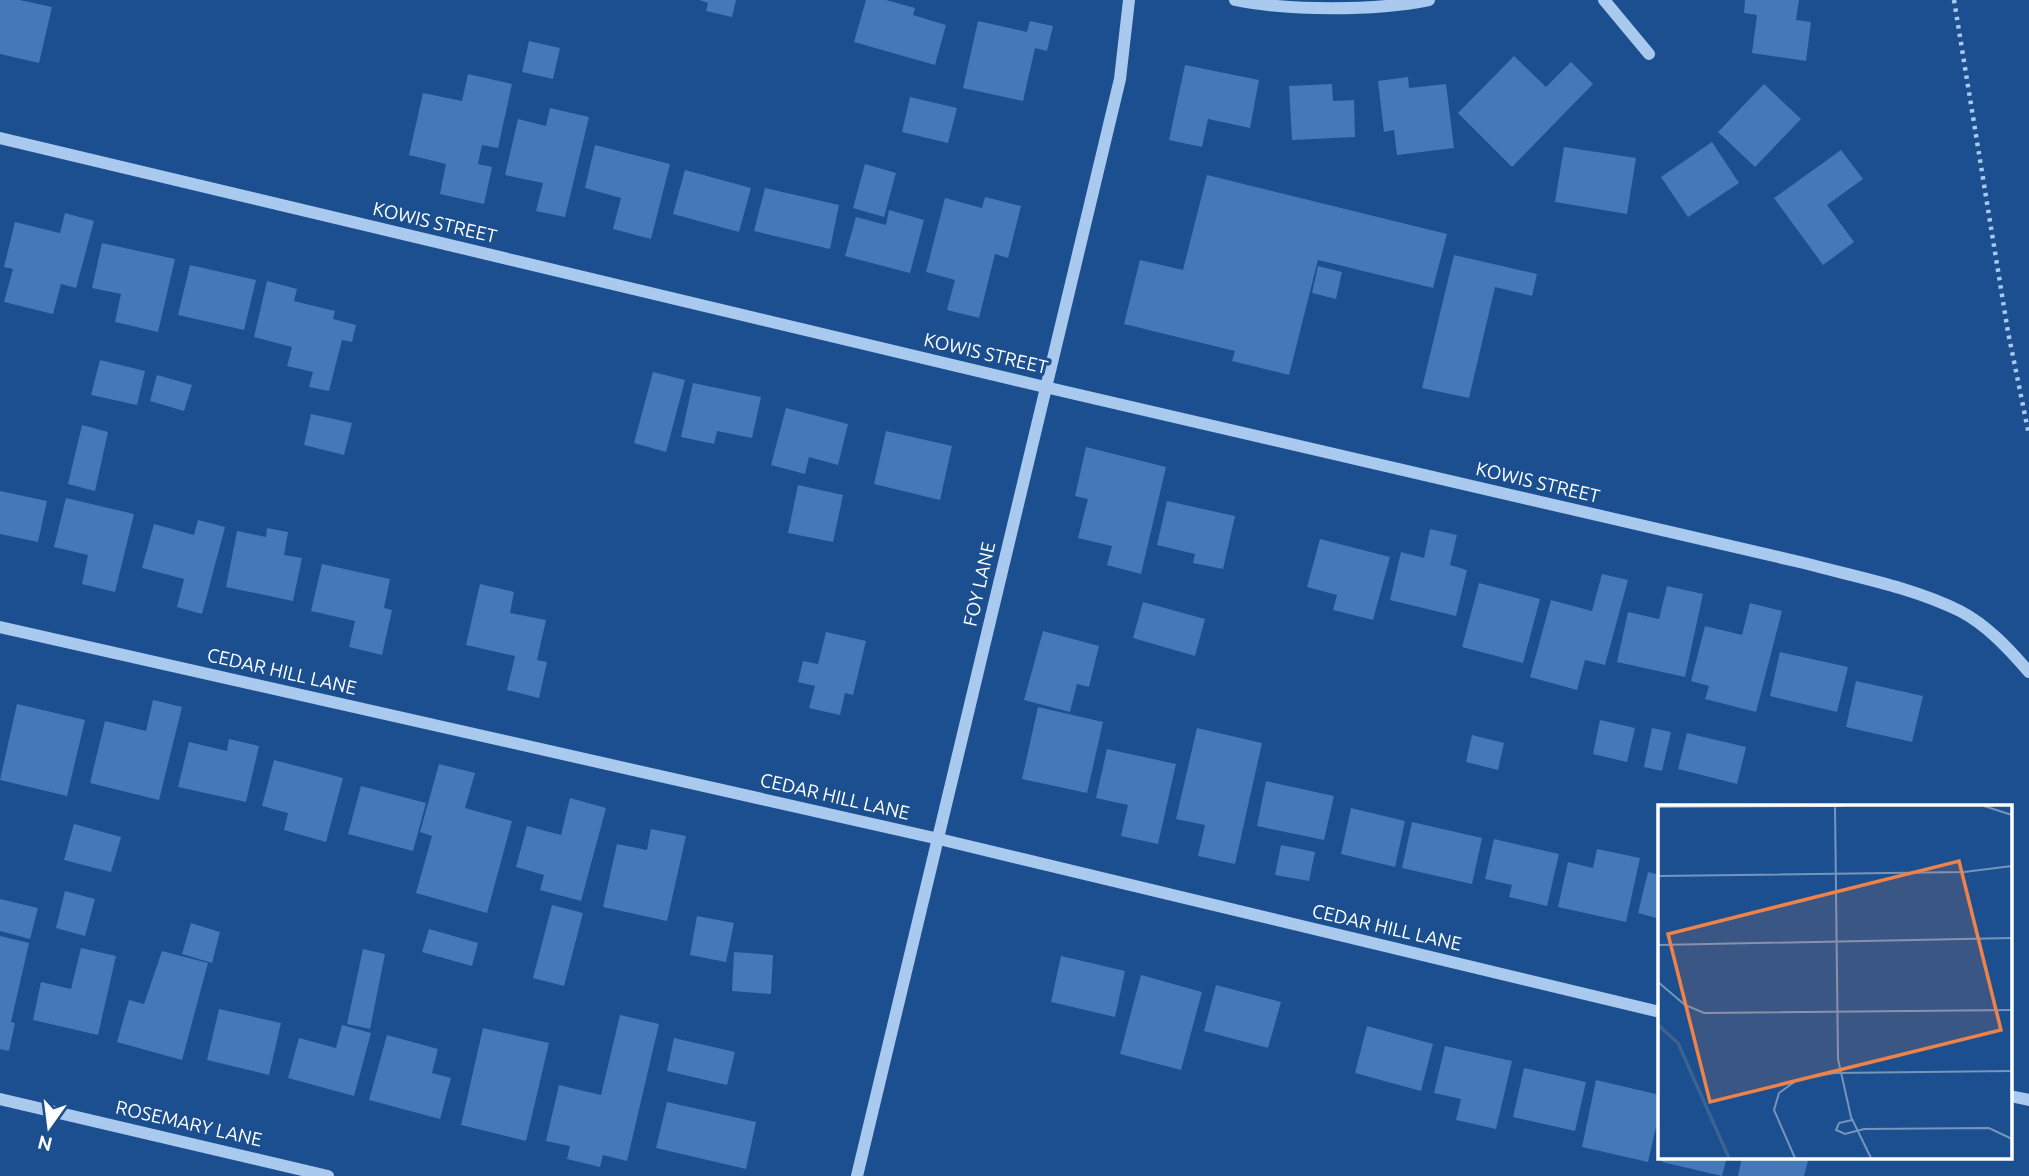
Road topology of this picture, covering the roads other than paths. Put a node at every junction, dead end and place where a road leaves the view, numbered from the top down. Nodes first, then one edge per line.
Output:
1 (1129, 0) edge
2 (1235, 0) edge
3 (1429, 0) edge
4 (1604, 0) edge
5 (1649, 54) dead end
6 (0, 138) edge
7 (1045, 387) junction
8 (0, 627) edge
9 (2029, 672) edge
10 (939, 839) junction
11 (1658, 1012) edge
12 (2011, 1096) edge
13 (0, 1099) edge
14 (2029, 1100) edge
15 (328, 1176) edge
16 (857, 1176) edge

1 - 7 street, FOY LANE
2 - 3 street
4 - 5 street
6 - 7 street, KOWIS STREET
7 - 9 street, KOWIS STREET
7 - 10 street, FOY LANE
8 - 10 street, CEDAR HILL LANE
10 - 11 street, CEDAR HILL LANE
10 - 16 street, FOY LANE
12 - 14 street
13 - 15 street, ROSEMARY LANE

